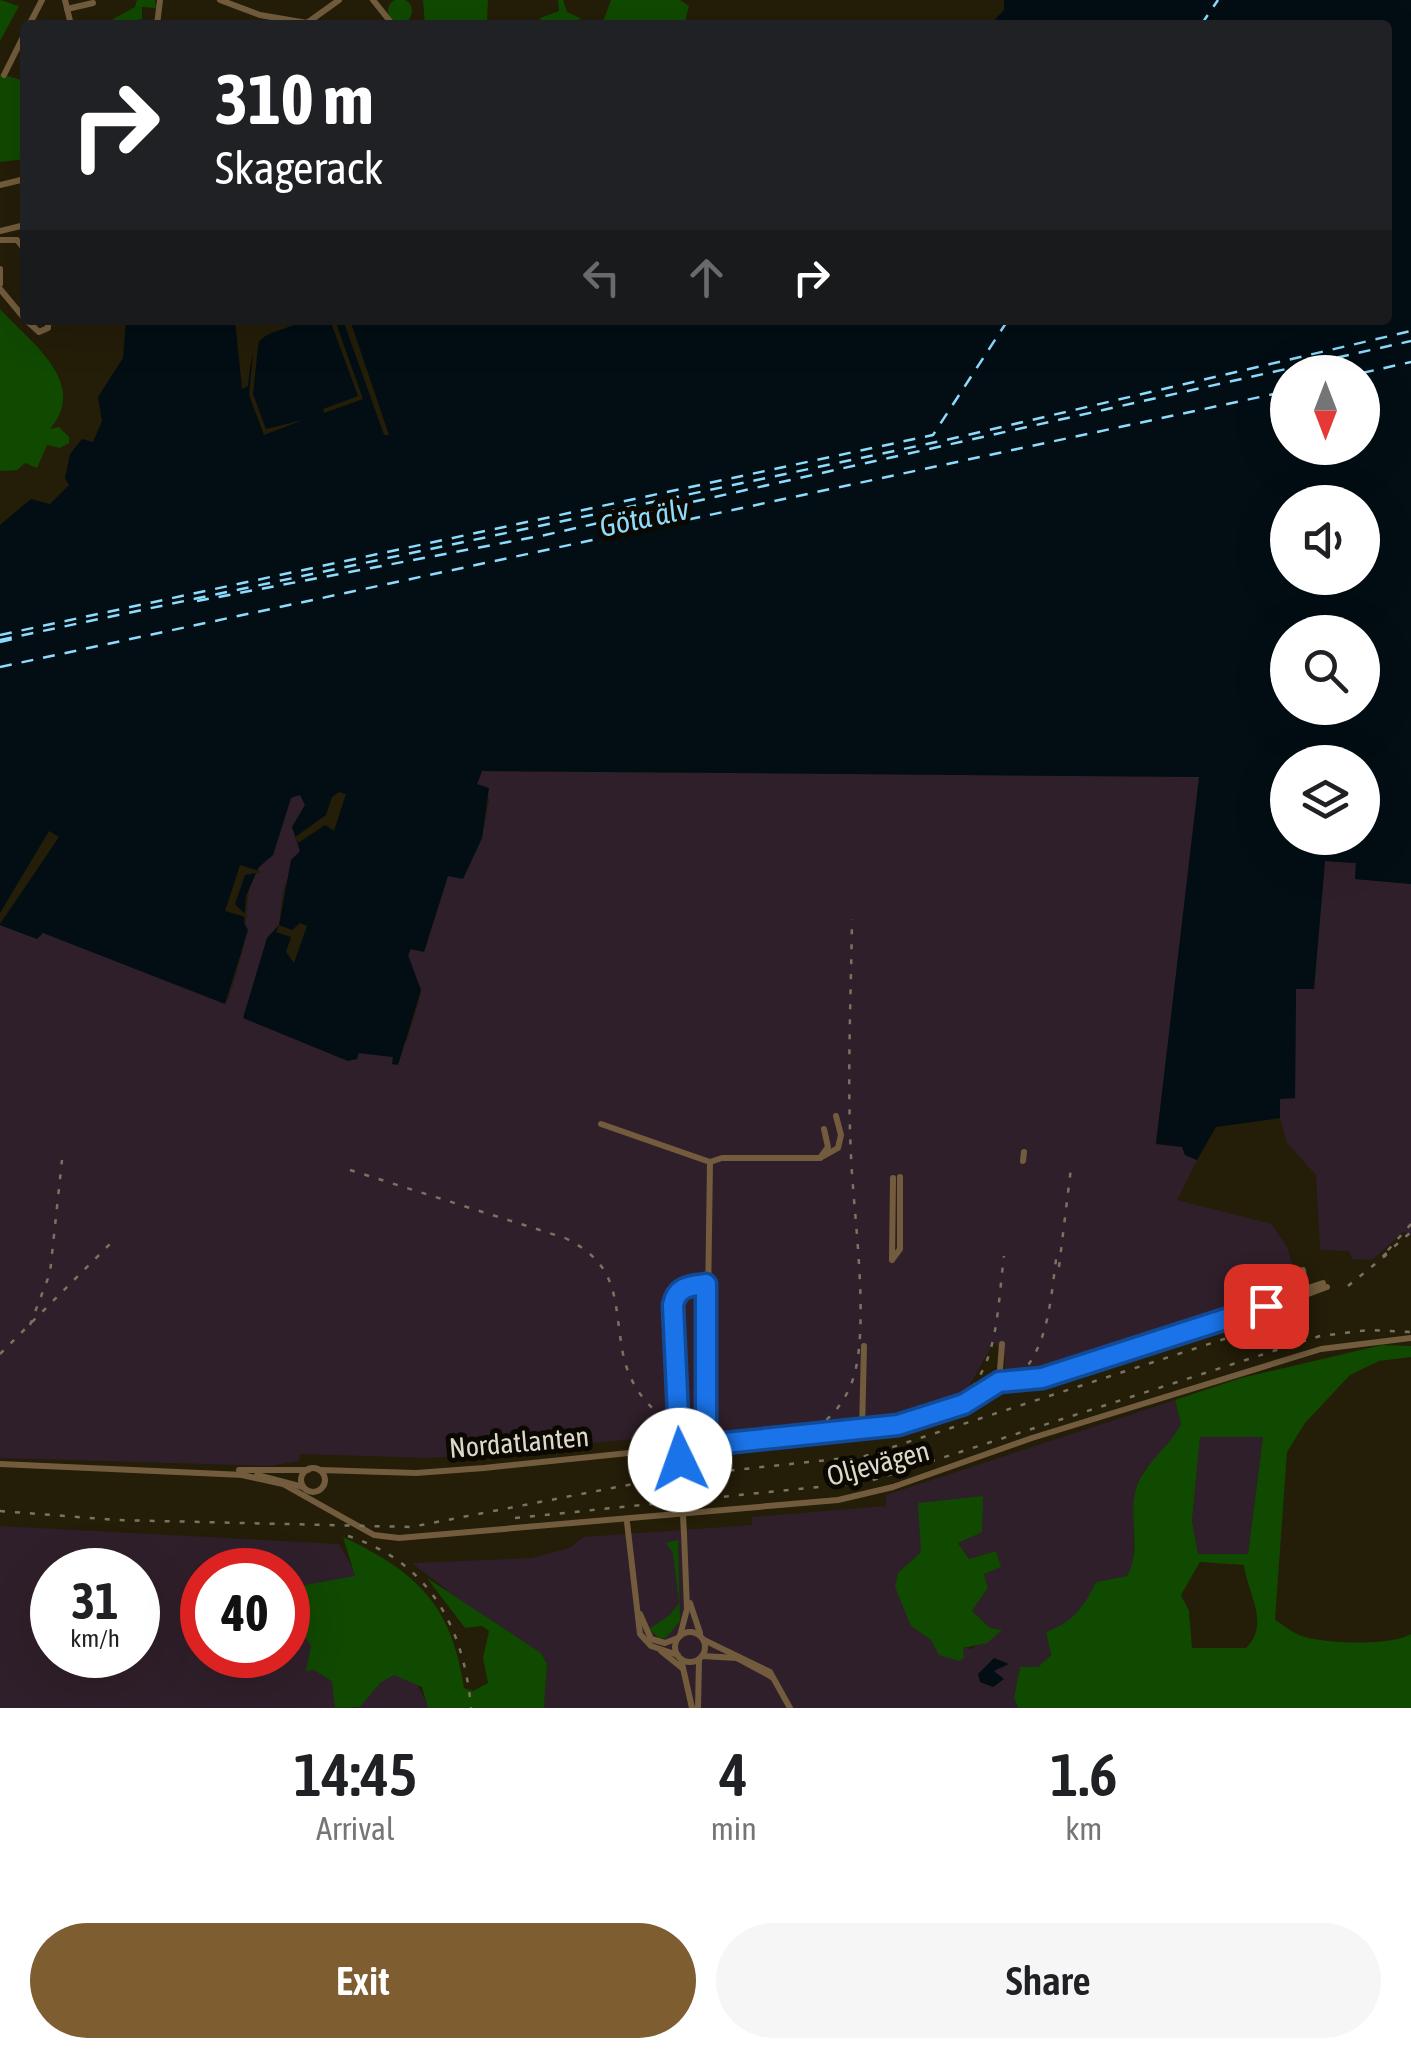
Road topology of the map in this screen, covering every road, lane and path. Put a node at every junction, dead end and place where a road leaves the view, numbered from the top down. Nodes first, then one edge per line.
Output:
1 (220, 0) edge
2 (340, 0) edge
3 (372, 0) edge
4 (92, 3) dead end
5 (66, 5) edge
6 (320, 14) junction
7 (287, 20) edge
8 (313, 20) edge
9 (324, 20) edge
10 (390, 20) edge
11 (20, 44) edge
12 (4, 75) dead end
13 (0, 269) edge
14 (0, 286) edge
15 (20, 313) edge
16 (836, 1116) dead end
17 (601, 1124) dead end
18 (824, 1129) dead end
19 (1024, 1152) dead end
20 (820, 1158) junction
21 (1023, 1161) dead end
22 (710, 1162) junction
23 (896, 1178) dead end
24 (897, 1256) dead end
25 (1305, 1270) dead end
26 (706, 1284) junction
27 (1325, 1285) dead end
28 (1305, 1289) junction
29 (1411, 1338) edge
30 (1002, 1344) dead end
31 (864, 1346) dead end
32 (999, 1382) junction
33 (862, 1431) junction
34 (706, 1445) junction
35 (0, 1464) edge
36 (308, 1470) junction
37 (320, 1470) junction
38 (195, 1471) junction
39 (352, 1472) junction
40 (242, 1474) junction
41 (324, 1485) junction
42 (304, 1487) junction
43 (312, 1492) junction
44 (334, 1508) junction
45 (344, 1517) junction
46 (627, 1521) junction
47 (687, 1586) junction
48 (636, 1598) junction
49 (679, 1637) junction
50 (702, 1638) junction
51 (655, 1648) junction
52 (679, 1656) junction
53 (701, 1657) junction
54 (684, 1670) junction
55 (773, 1677) junction
56 (695, 1708) edge
57 (790, 1708) edge

1 - 7 street
2 - 6 street
3 - 10 street
4 - 5 street
6 - 8 street
6 - 9 street
11 - 12 street
13 - 14 street
14 - 15 street
16 - 20 street
17 - 22 street
18 - 20 street
19 - 21 street
20 - 22 street
22 - 26 street
23 - 24 street
25 - 28 street
26 - 34 street
26 - 47 street, bridge
27 - 28 street, Nordatlanten
28 - 32 street, Nordatlanten
29 - 46 street, Oljevägen
30 - 32 street
31 - 33 street
32 - 33 street, Nordatlanten
33 - 34 street, Nordatlanten
34 - 39 street, Nordatlanten
35 - 38 street, Oljevägen
36 - 37 street, Oljevägen
36 - 38 street, Oljevägen
36 - 42 street
37 - 39 street, Nordatlanten
37 - 41 street, Oljevägen
38 - 40 street, Oljevägen
39 - 41 street, Nordatlanten
40 - 42 street, Oljevägen
40 - 45 street, Oljevägen
41 - 43 street
41 - 44 street, Oljevägen
42 - 43 street, Oljevägen
43 - 44 street, Oljevägen
44 - 45 street, Oljevägen
45 - 46 street, Oljevägen
46 - 48 street
47 - 49 street
47 - 50 street
48 - 49 street
48 - 51 street
49 - 50 street
49 - 52 street
50 - 53 street
50 - 55 street
51 - 52 street
51 - 54 street
52 - 53 street
52 - 54 street
53 - 55 street
53 - 56 street
54 - 56 street
55 - 57 street

